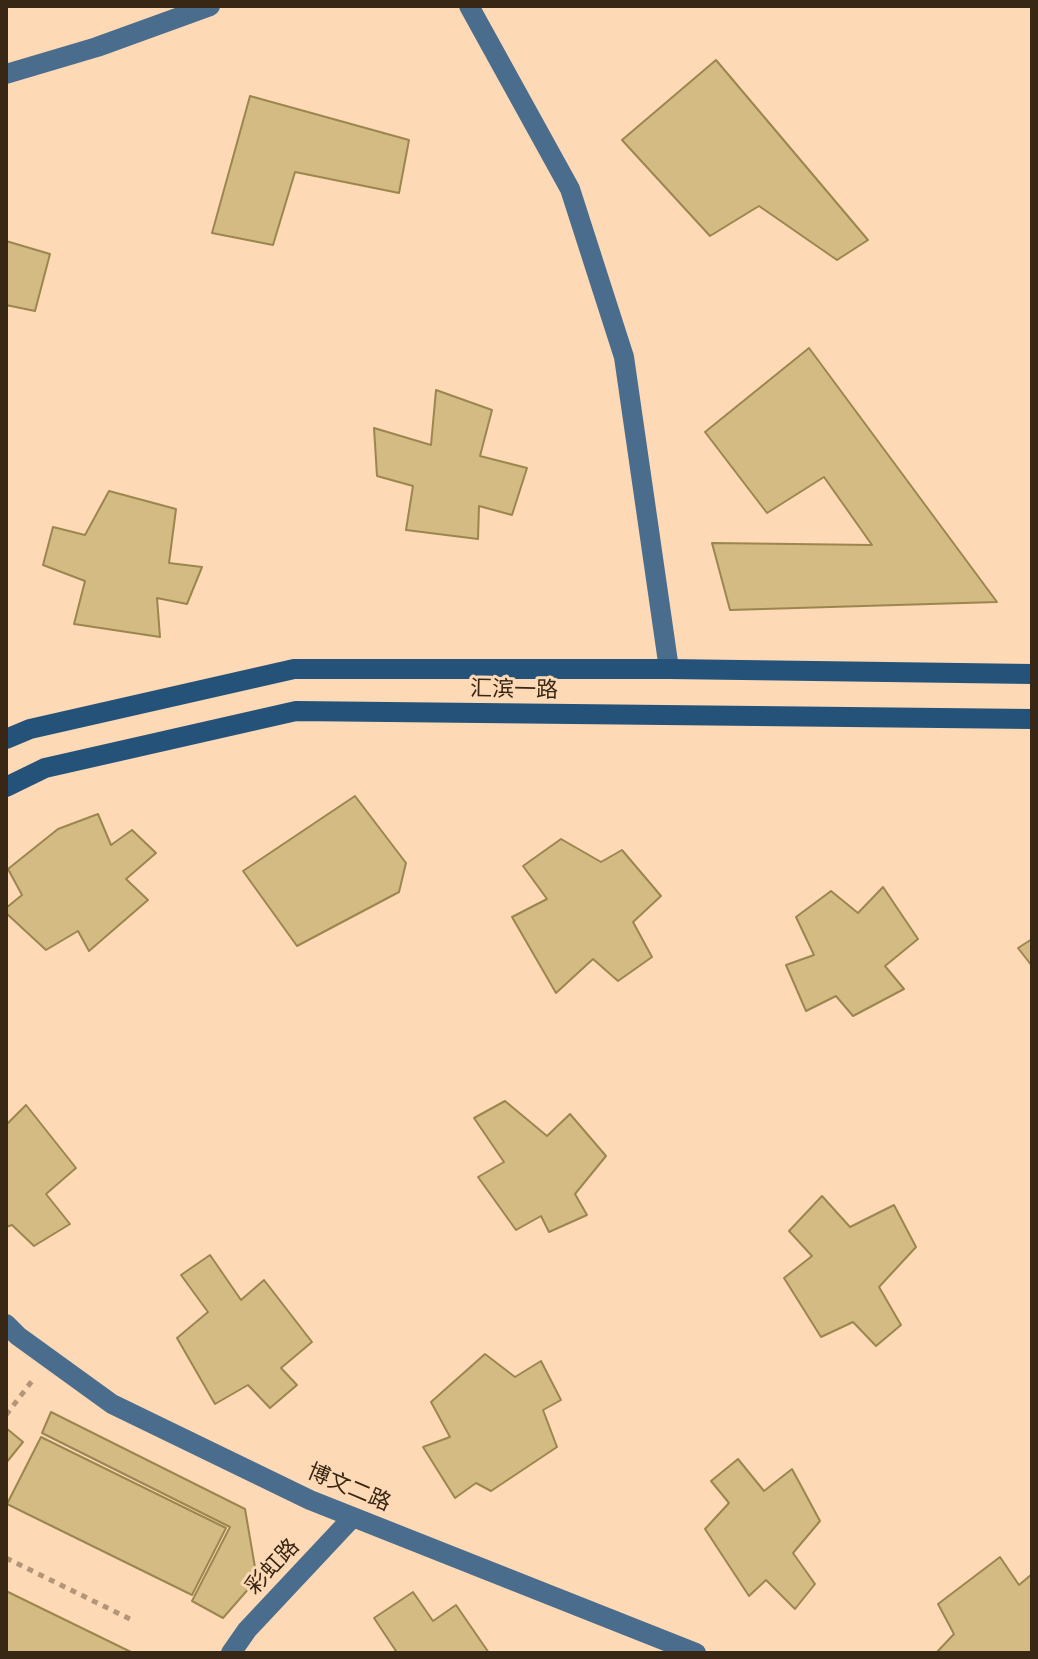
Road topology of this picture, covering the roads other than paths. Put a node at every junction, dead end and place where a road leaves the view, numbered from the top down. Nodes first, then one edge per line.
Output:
1 (210, 6) edge
2 (469, 6) edge
3 (6, 74) edge
4 (669, 669) junction
5 (1032, 674) edge
6 (1032, 719) edge
7 (6, 739) edge
8 (6, 787) edge
9 (6, 1324) edge
10 (353, 1517) junction
11 (231, 1653) edge
12 (696, 1653) edge

1 - 3 street
2 - 4 street
4 - 5 main road, 汇滨一路
4 - 7 main road, 汇滨一路
6 - 8 main road, 汇滨一路
9 - 10 street, 博文二路
10 - 11 street, 彩虹路
10 - 12 street, 博文二路

